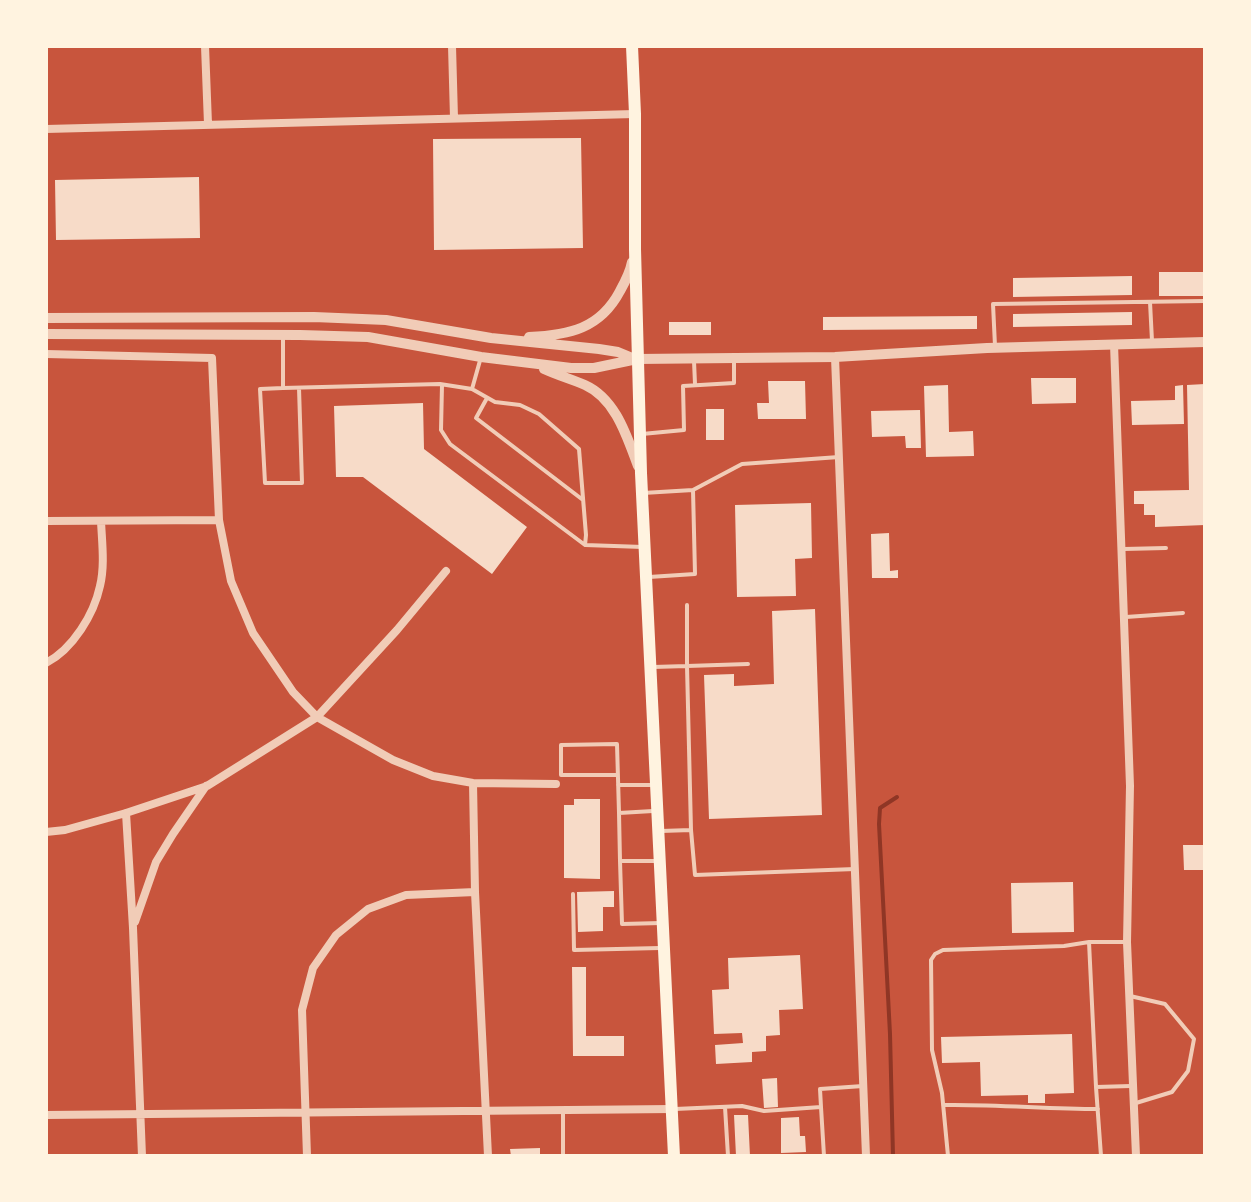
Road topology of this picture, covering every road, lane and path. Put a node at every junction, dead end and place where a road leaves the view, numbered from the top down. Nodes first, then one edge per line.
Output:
1 (205, 46) edge
2 (452, 46) edge
3 (632, 46) edge
4 (635, 114) junction
5 (454, 118) junction
6 (208, 124) junction
7 (46, 129) edge
8 (635, 249) junction
9 (1150, 301) junction
10 (1205, 301) edge
11 (46, 318) edge
12 (276, 318) junction
13 (46, 334) edge
14 (287, 335) junction
15 (491, 338) junction
16 (1205, 342) edge
17 (1152, 343) junction
18 (1114, 344) junction
19 (995, 347) junction
20 (46, 354) edge
21 (481, 357) junction
22 (835, 357) junction
23 (734, 358) junction
24 (637, 359) junction
25 (694, 359) junction
26 (535, 365) junction
27 (442, 384) junction
28 (695, 385) junction
29 (299, 387) junction
30 (283, 388) junction
31 (472, 389) junction
32 (487, 398) junction
33 (640, 434) junction
34 (839, 457) junction
35 (641, 473) junction
36 (693, 490) junction
37 (642, 493) junction
38 (583, 500) junction
39 (219, 520) junction
40 (46, 521) edge
41 (101, 521) junction
42 (585, 545) junction
43 (645, 547) junction
44 (1166, 548) dead end
45 (1121, 549) junction
46 (446, 571) dead end
47 (646, 578) junction
48 (687, 605) dead end
49 (1183, 613) dead end
50 (1124, 617) junction
51 (46, 663) edge
52 (748, 664) dead end
53 (687, 666) junction
54 (651, 667) junction
55 (317, 717) junction
56 (618, 775) junction
57 (473, 783) junction
58 (556, 784) dead end
59 (656, 784) junction
60 (618, 785) junction
61 (207, 786) junction
62 (658, 811) junction
63 (126, 813) junction
64 (619, 813) junction
65 (691, 830) junction
66 (46, 832) edge
67 (659, 832) junction
68 (620, 861) junction
69 (660, 861) junction
70 (855, 869) junction
71 (475, 892) junction
72 (573, 894) dead end
73 (663, 923) junction
74 (133, 928) junction
75 (1089, 942) junction
76 (1127, 942) junction
77 (664, 947) junction
78 (1130, 996) junction
79 (864, 1086) junction
80 (1134, 1086) junction
81 (1096, 1087) junction
82 (1134, 1104) junction
83 (943, 1105) junction
84 (725, 1107) junction
85 (821, 1107) junction
86 (672, 1109) junction
87 (1098, 1109) junction
88 (486, 1110) junction
89 (563, 1111) junction
90 (305, 1112) junction
91 (140, 1114) junction
92 (46, 1115) edge
93 (142, 1156) edge
94 (307, 1156) edge
95 (488, 1156) edge
96 (563, 1156) edge
97 (674, 1156) edge
98 (728, 1156) edge
99 (824, 1156) edge
100 (866, 1156) edge
101 (948, 1156) edge
102 (1101, 1156) edge
103 (1136, 1156) edge

1 - 6 street
2 - 5 street
3 - 4 main road
4 - 5 street
4 - 8 main road
5 - 6 street
6 - 7 street
8 - 15 street
8 - 24 main road
9 - 10 lane
9 - 17 lane
9 - 19 lane
11 - 12 street
12 - 14 street
12 - 15 street
13 - 14 street
14 - 21 street
14 - 30 lane
15 - 24 street
16 - 17 street
17 - 18 street
18 - 19 street
18 - 45 street
19 - 22 street
20 - 39 street
21 - 26 street
21 - 31 lane
22 - 23 street
22 - 34 street
23 - 25 street
23 - 28 lane
24 - 25 street
24 - 26 street
24 - 33 main road
25 - 28 lane
26 - 35 street
27 - 29 lane
27 - 31 lane
27 - 42 lane
28 - 33 lane
29 - 30 lane
29 - 30 lane
31 - 32 lane
32 - 38 lane
32 - 38 lane
33 - 35 main road
34 - 36 lane
34 - 70 street
35 - 37 main road
36 - 37 lane
36 - 47 lane
37 - 43 main road
38 - 42 lane
39 - 41 street
39 - 55 street
40 - 41 street
41 - 51 street
42 - 43 lane
43 - 47 main road
44 - 45 lane
45 - 50 street
46 - 55 street
47 - 54 main road
48 - 53 lane
49 - 50 lane
50 - 76 street
52 - 53 lane
53 - 54 lane
53 - 65 lane
54 - 59 main road
55 - 57 street
55 - 61 street
56 - 56 lane
56 - 60 lane
57 - 58 street
57 - 71 street
59 - 60 lane
59 - 62 main road
60 - 64 lane
61 - 63 street
61 - 74 street
62 - 64 lane
62 - 67 main road
63 - 66 street
63 - 74 street
64 - 68 lane
65 - 67 lane
65 - 70 lane
67 - 69 main road
68 - 69 lane
68 - 73 lane
69 - 73 main road
70 - 79 street
71 - 88 street
71 - 90 street
72 - 77 lane
73 - 77 main road
74 - 91 street
75 - 76 lane
75 - 81 lane
75 - 83 lane
76 - 78 street
77 - 86 main road
78 - 80 street
78 - 82 lane
79 - 85 lane
79 - 100 street
80 - 81 lane
80 - 82 street
81 - 87 lane
82 - 103 street
83 - 87 lane
83 - 101 lane
84 - 85 lane
84 - 86 lane
84 - 98 lane
85 - 99 lane
86 - 89 street
86 - 97 main road
87 - 102 lane
88 - 89 street
88 - 90 street
88 - 95 street
89 - 96 lane
90 - 91 street
90 - 94 street
91 - 92 street
91 - 93 street

